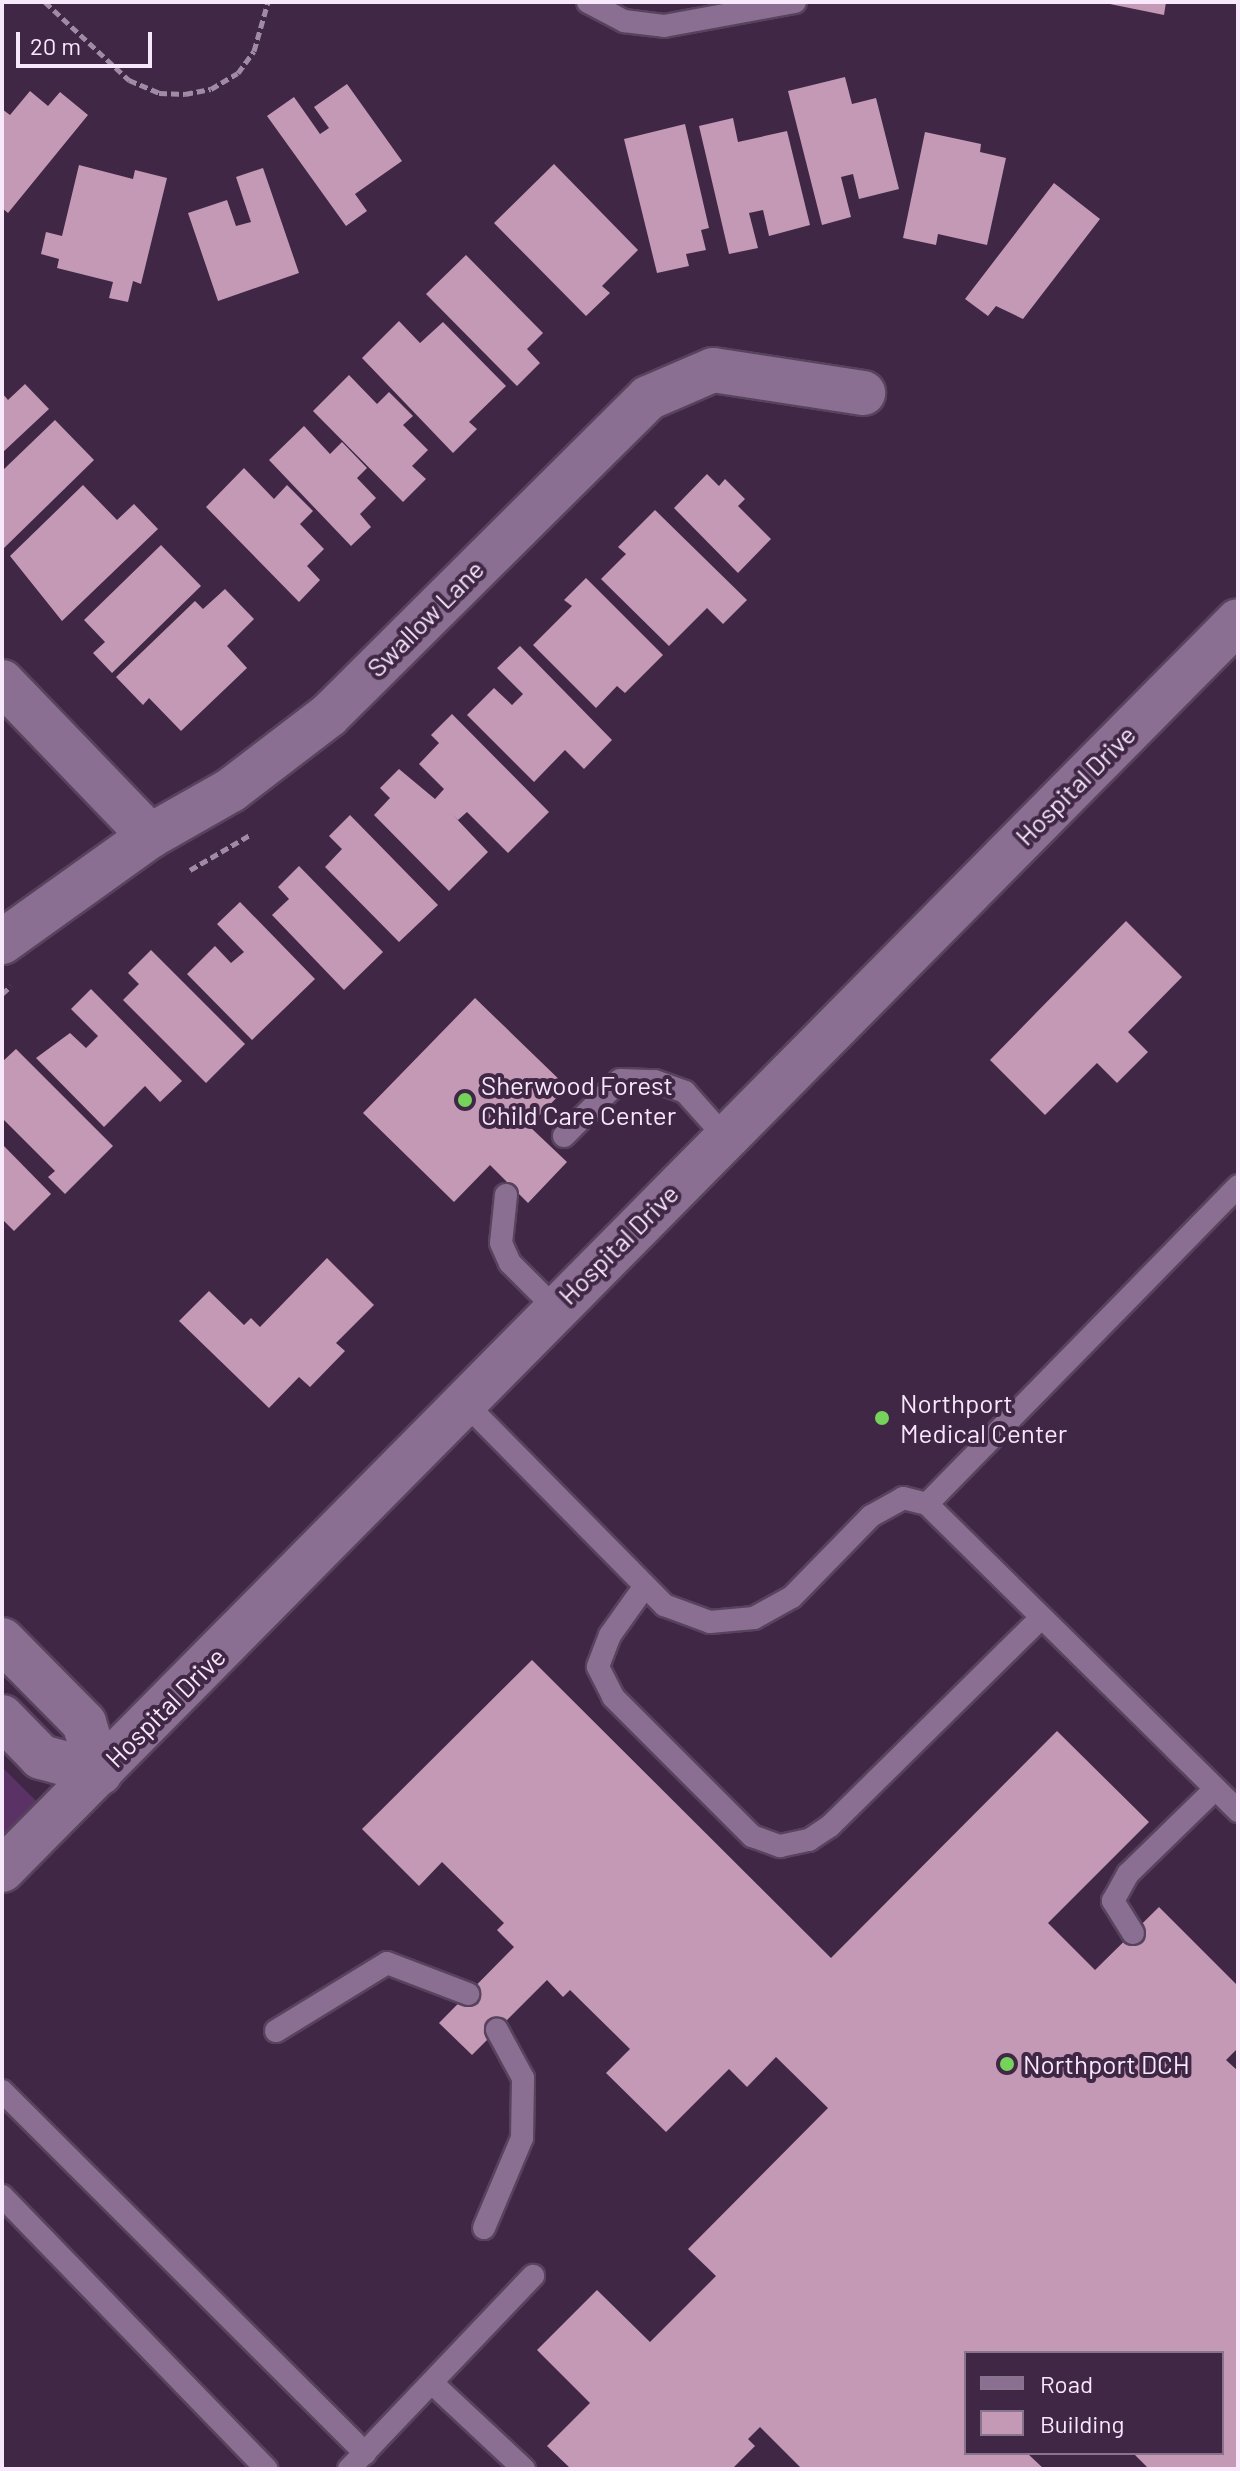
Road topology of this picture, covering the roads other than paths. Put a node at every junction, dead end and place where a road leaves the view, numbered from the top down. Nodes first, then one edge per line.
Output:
1 (588, 2) edge
2 (795, 2) edge
3 (863, 393) dead end
4 (1238, 621) edge
5 (2, 682) edge
6 (150, 836) junction
7 (2, 942) edge
8 (564, 1136) dead end
9 (726, 1138) junction
10 (1238, 1186) edge
11 (506, 1195) dead end
12 (554, 1307) junction
13 (465, 1403) junction
14 (927, 1504) junction
15 (645, 1586) junction
16 (1041, 1618) junction
17 (2, 1640) edge
18 (2, 1717) edge
19 (100, 1773) junction
20 (1215, 1789) junction
21 (1238, 1811) edge
22 (2, 1870) edge
23 (1133, 1933) dead end
24 (468, 1994) dead end
25 (497, 2030) dead end
26 (276, 2031) dead end
27 (2, 2091) edge
28 (2, 2196) edge
29 (484, 2228) dead end
30 (533, 2276) dead end
31 (432, 2383) junction
32 (357, 2461) edge
33 (267, 2469) edge
34 (524, 2469) edge

1 - 2 lane
3 - 6 street, Swallow Lane
4 - 9 street, Hospital Drive
5 - 6 street
6 - 7 street, Swallow Lane
8 - 9 lane
9 - 12 street, Hospital Drive
10 - 14 lane
11 - 12 lane
12 - 13 street, Hospital Drive
13 - 15 lane
13 - 19 street, Hospital Drive
14 - 15 lane
14 - 16 lane
15 - 16 lane
16 - 20 lane
17 - 19 street
18 - 19 street
19 - 22 street, Hospital Drive
20 - 21 lane
20 - 23 lane
24 - 26 lane
25 - 29 lane
27 - 32 lane
28 - 33 lane
30 - 31 lane
31 - 32 lane
31 - 34 lane

